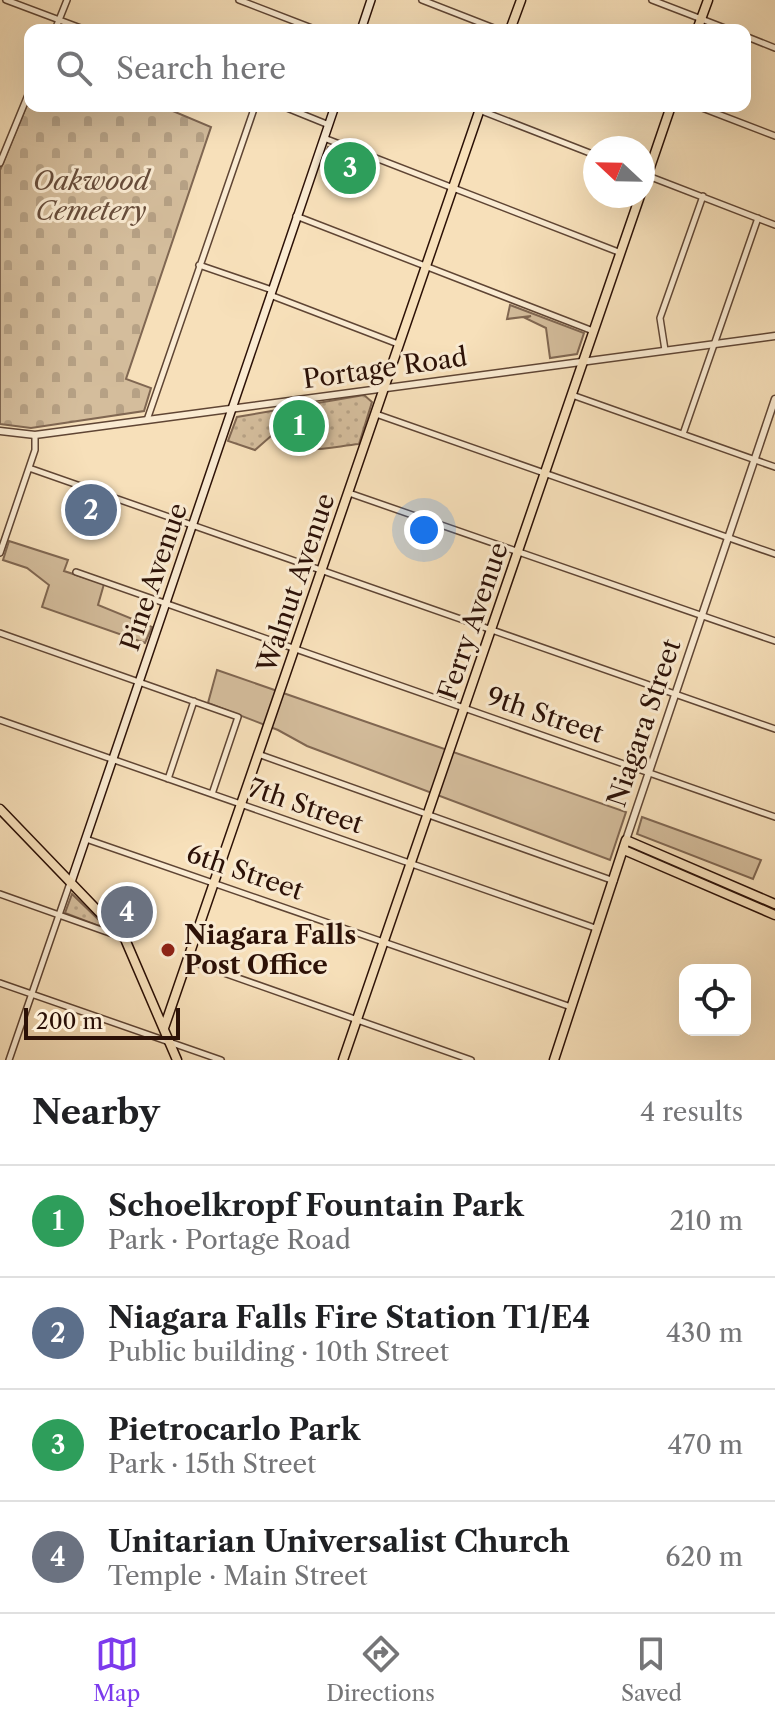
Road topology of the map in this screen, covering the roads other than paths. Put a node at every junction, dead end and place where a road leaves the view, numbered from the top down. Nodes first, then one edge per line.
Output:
1 (6, 0) edge
2 (67, 0) edge
3 (239, 0) edge
4 (371, 0) edge
5 (422, 0) edge
6 (521, 0) edge
7 (652, 0) edge
8 (708, 0) edge
9 (701, 19) junction
10 (59, 20) junction
11 (57, 24) edge
12 (70, 24) edge
13 (301, 24) edge
14 (363, 24) edge
15 (484, 24) edge
16 (512, 24) edge
17 (699, 24) edge
18 (714, 24) edge
19 (751, 38) edge
20 (775, 48) edge
21 (24, 105) edge
22 (253, 112) edge
23 (297, 112) edge
24 (333, 112) edge
25 (480, 112) edge
26 (491, 112) edge
27 (669, 112) edge
28 (713, 112) edge
29 (329, 125) junction
30 (775, 136) edge
31 (324, 138) junction
32 (655, 148) edge
33 (583, 150) edge
34 (0, 163) edge
35 (655, 179) edge
36 (453, 188) junction
37 (703, 196) junction
38 (636, 208) edge
39 (296, 216) junction
40 (758, 218) junction
41 (775, 225) edge
42 (621, 253) junction
43 (199, 265) junction
44 (426, 266) junction
45 (271, 293) junction
46 (594, 331) junction
47 (775, 336) edge
48 (399, 344) junction
49 (713, 344) junction
50 (665, 350) junction
51 (583, 361) junction
52 (384, 387) junction
53 (572, 395) junction
54 (775, 399) edge
55 (232, 409) junction
56 (375, 414) junction
57 (147, 420) junction
58 (0, 431) edge
59 (683, 434) junction
60 (35, 435) junction
61 (754, 459) junction
62 (775, 467) edge
63 (29, 468) junction
64 (545, 473) junction
65 (348, 493) junction
66 (192, 526) junction
67 (728, 537) junction
68 (518, 552) junction
69 (0, 553) edge
70 (775, 554) edge
71 (321, 570) junction
72 (76, 572) dead end
73 (166, 603) junction
74 (701, 615) junction
75 (491, 629) junction
76 (0, 633) edge
77 (775, 641) edge
78 (295, 648) junction
79 (139, 682) junction
80 (675, 693) junction
81 (194, 701) junction
82 (464, 708) junction
83 (0, 720) edge
84 (775, 729) edge
85 (258, 754) junction
86 (112, 761) junction
87 (648, 772) junction
88 (168, 779) junction
89 (212, 794) junction
90 (241, 804) junction
91 (0, 809) edge
92 (427, 816) junction
93 (775, 817) edge
94 (86, 839) junction
95 (626, 840) junction
96 (624, 850) junction
97 (410, 864) junction
98 (615, 881) junction
99 (71, 882) junction
100 (214, 882) junction
101 (0, 894) edge
102 (775, 904) edge
103 (775, 915) edge
104 (58, 916) junction
105 (598, 930) junction
106 (125, 939) junction
107 (384, 942) junction
108 (187, 960) junction
109 (0, 983) edge
110 (32, 994) junction
111 (153, 1002) junction
112 (172, 1003) junction
113 (571, 1007) junction
114 (357, 1020) junction
115 (164, 1028) junction
116 (170, 1042) junction
117 (9, 1060) edge
118 (177, 1060) edge
119 (221, 1060) edge
120 (343, 1060) edge
121 (471, 1060) edge
122 (554, 1060) edge

1 - 10 street
2 - 10 street
3 - 13 street
4 - 14 main road
5 - 15 street
6 - 16 main road
7 - 9 street
8 - 9 main road
9 - 17 main road
9 - 18 street
10 - 11 street
10 - 12 street
19 - 20 street
21 - 34 street
22 - 43 street
23 - 29 street
24 - 29 main road, Pine Avenue
25 - 36 main road, Walnut Avenue
26 - 33 street
27 - 32 main road
28 - 30 street
29 - 31 main road, Pine Avenue
31 - 36 street
31 - 39 main road, Pine Avenue
35 - 37 street
36 - 42 street
36 - 44 main road, Walnut Avenue
37 - 40 street
37 - 50 street
38 - 42 main road, Ferry Avenue
39 - 44 street
39 - 45 main road, Pine Avenue
40 - 41 street
40 - 49 street
42 - 46 main road, Ferry Avenue
43 - 45 street
43 - 57 street
44 - 46 street
44 - 48 main road, Walnut Avenue
45 - 48 street
45 - 55 main road, Pine Avenue
46 - 51 main road, Ferry Avenue
47 - 49 street, Portage Road
48 - 52 main road, Walnut Avenue
49 - 50 street, Portage Road
49 - 59 street
50 - 51 street, Portage Road
51 - 52 street, Portage Road
51 - 53 main road, Ferry Avenue
52 - 55 street, Portage Road
52 - 56 main road, Walnut Avenue
53 - 59 street
53 - 64 main road, Ferry Avenue
54 - 61 street, Niagara Street
55 - 57 street, Portage Road
55 - 66 main road, Pine Avenue
56 - 64 street
56 - 65 main road, Walnut Avenue
57 - 60 street, Portage Road
58 - 60 street, Portage Road
59 - 61 street
60 - 63 street
61 - 62 street
61 - 67 street, Niagara Street
63 - 66 street
63 - 69 street
64 - 67 street
64 - 68 main road, Ferry Avenue
65 - 68 street
65 - 71 main road, Walnut Avenue
66 - 71 street
66 - 73 main road, Pine Avenue
67 - 70 street
67 - 74 street, Niagara Street
68 - 74 street
68 - 75 main road, Ferry Avenue
71 - 75 street
71 - 78 main road, Walnut Avenue
72 - 73 street, 9th Street
73 - 78 street, 9th Street
73 - 79 main road, Pine Avenue
74 - 77 street
74 - 80 street, Niagara Street
75 - 80 street
75 - 82 main road, Ferry Avenue
76 - 79 street
78 - 82 street, 9th Street
78 - 85 main road, Walnut Avenue
79 - 81 street
79 - 86 main road, Pine Avenue
80 - 84 street
80 - 87 street, Niagara Street
81 - 88 street
81 - 89 street
82 - 87 street, 9th Street
82 - 92 main road, Ferry Avenue
83 - 86 street, 7th Street
85 - 90 main road, Walnut Avenue
85 - 92 street
86 - 88 street, 7th Street
86 - 94 main road, Pine Avenue
87 - 93 street, 9th Street
87 - 95 street, Niagara Street
88 - 89 street, 7th Street
89 - 90 street, 7th Street
90 - 97 street, 7th Street
90 - 100 main road, Walnut Avenue
91 - 99 main road
92 - 97 main road, Ferry Avenue
92 - 98 street
94 - 99 main road, Pine Avenue
94 - 100 street, 6th Street
95 - 96 main road, Niagara Street
95 - 102 main road
96 - 98 main road, Niagara Street
96 - 103 main road
97 - 105 street, 7th Street
97 - 107 main road, Ferry Avenue
98 - 105 main road, Niagara Street
99 - 104 street, Pine Avenue
99 - 106 main road
100 - 107 street, 6th Street
100 - 108 main road, Walnut Avenue
101 - 104 street
104 - 106 street
104 - 110 street, Pine Avenue
105 - 113 main road, Niagara Street
106 - 111 main road
107 - 113 street, 6th Street
107 - 114 main road, Ferry Avenue
108 - 112 main road, Walnut Avenue
108 - 114 street
109 - 110 street
110 - 116 street
110 - 117 street, Pine Avenue
111 - 112 main road
111 - 115 main road
112 - 115 main road, Walnut Avenue
113 - 122 main road, Niagara Street
114 - 120 main road, Ferry Avenue
114 - 121 street
115 - 116 main road
116 - 118 main road
116 - 119 street

